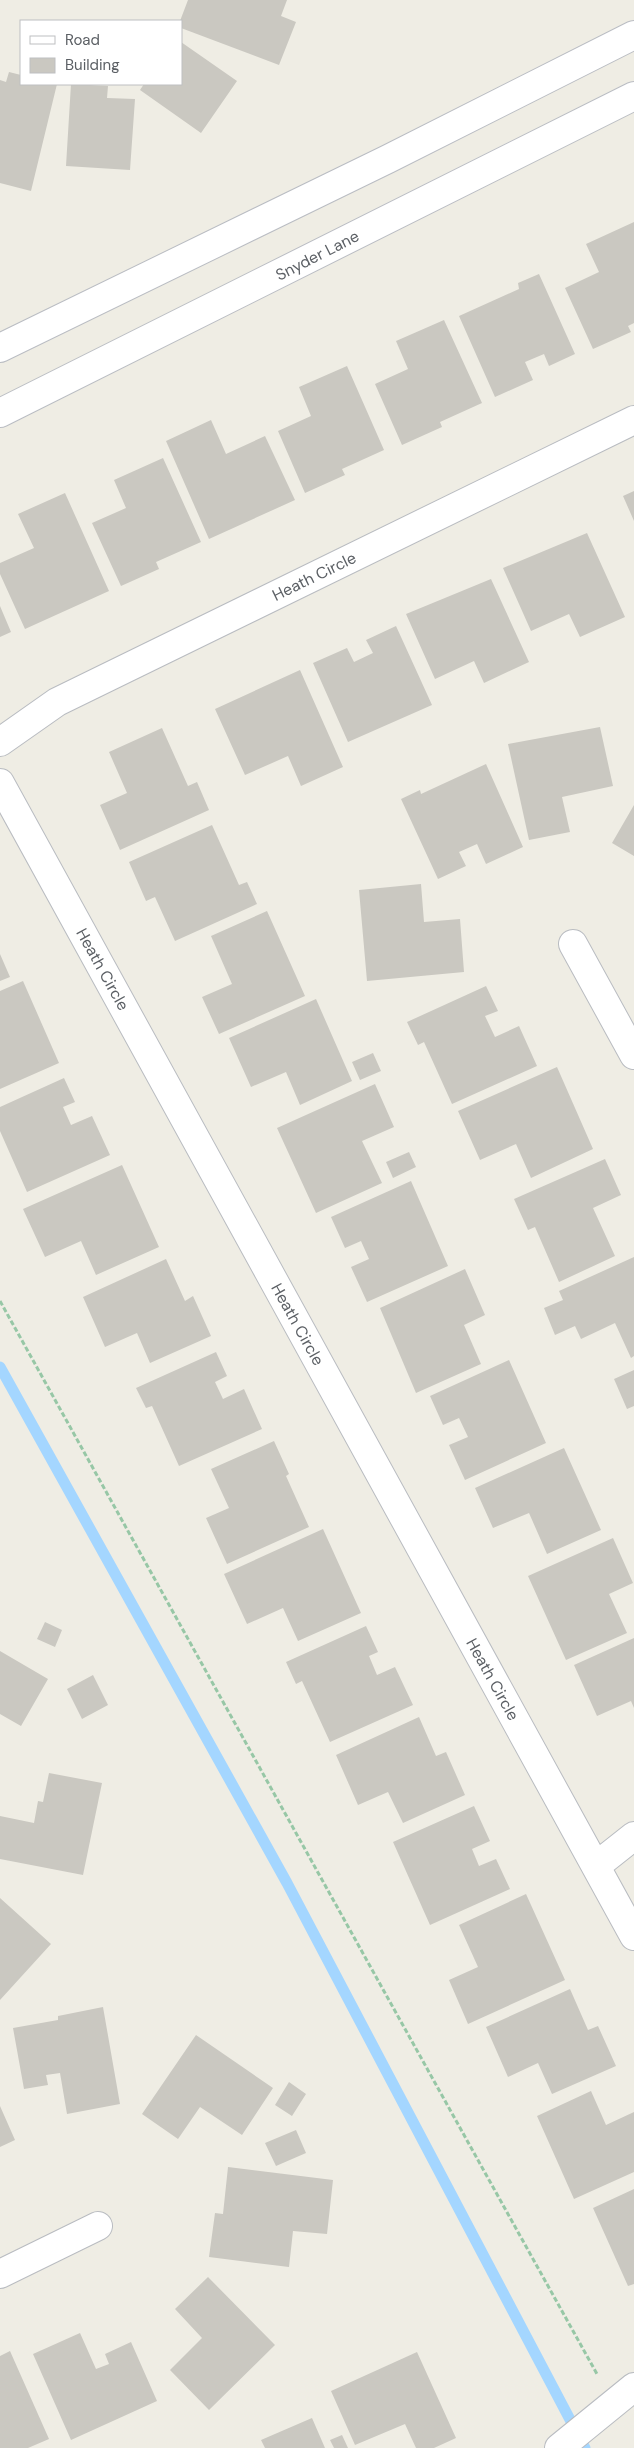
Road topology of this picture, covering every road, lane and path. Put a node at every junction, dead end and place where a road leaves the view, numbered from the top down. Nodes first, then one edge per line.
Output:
1 (634, 35) edge
2 (634, 96) edge
3 (0, 348) edge
4 (0, 413) edge
5 (634, 420) edge
6 (0, 742) edge
7 (0, 782) edge
8 (572, 944) dead end
9 (634, 1055) edge
10 (0, 1301) edge
11 (634, 1836) edge
12 (596, 1866) junction
13 (634, 1936) edge
14 (98, 2226) dead end
15 (0, 2274) edge
16 (634, 2387) edge
17 (607, 2408) junction
18 (559, 2448) edge

1 - 3 street
2 - 4 street, Snyder Lane
5 - 6 street, Heath Circle
7 - 12 street, Heath Circle
8 - 9 street
10 - 17 path
11 - 12 street
12 - 13 street, Heath Circle
14 - 15 street
16 - 17 street
17 - 18 street

